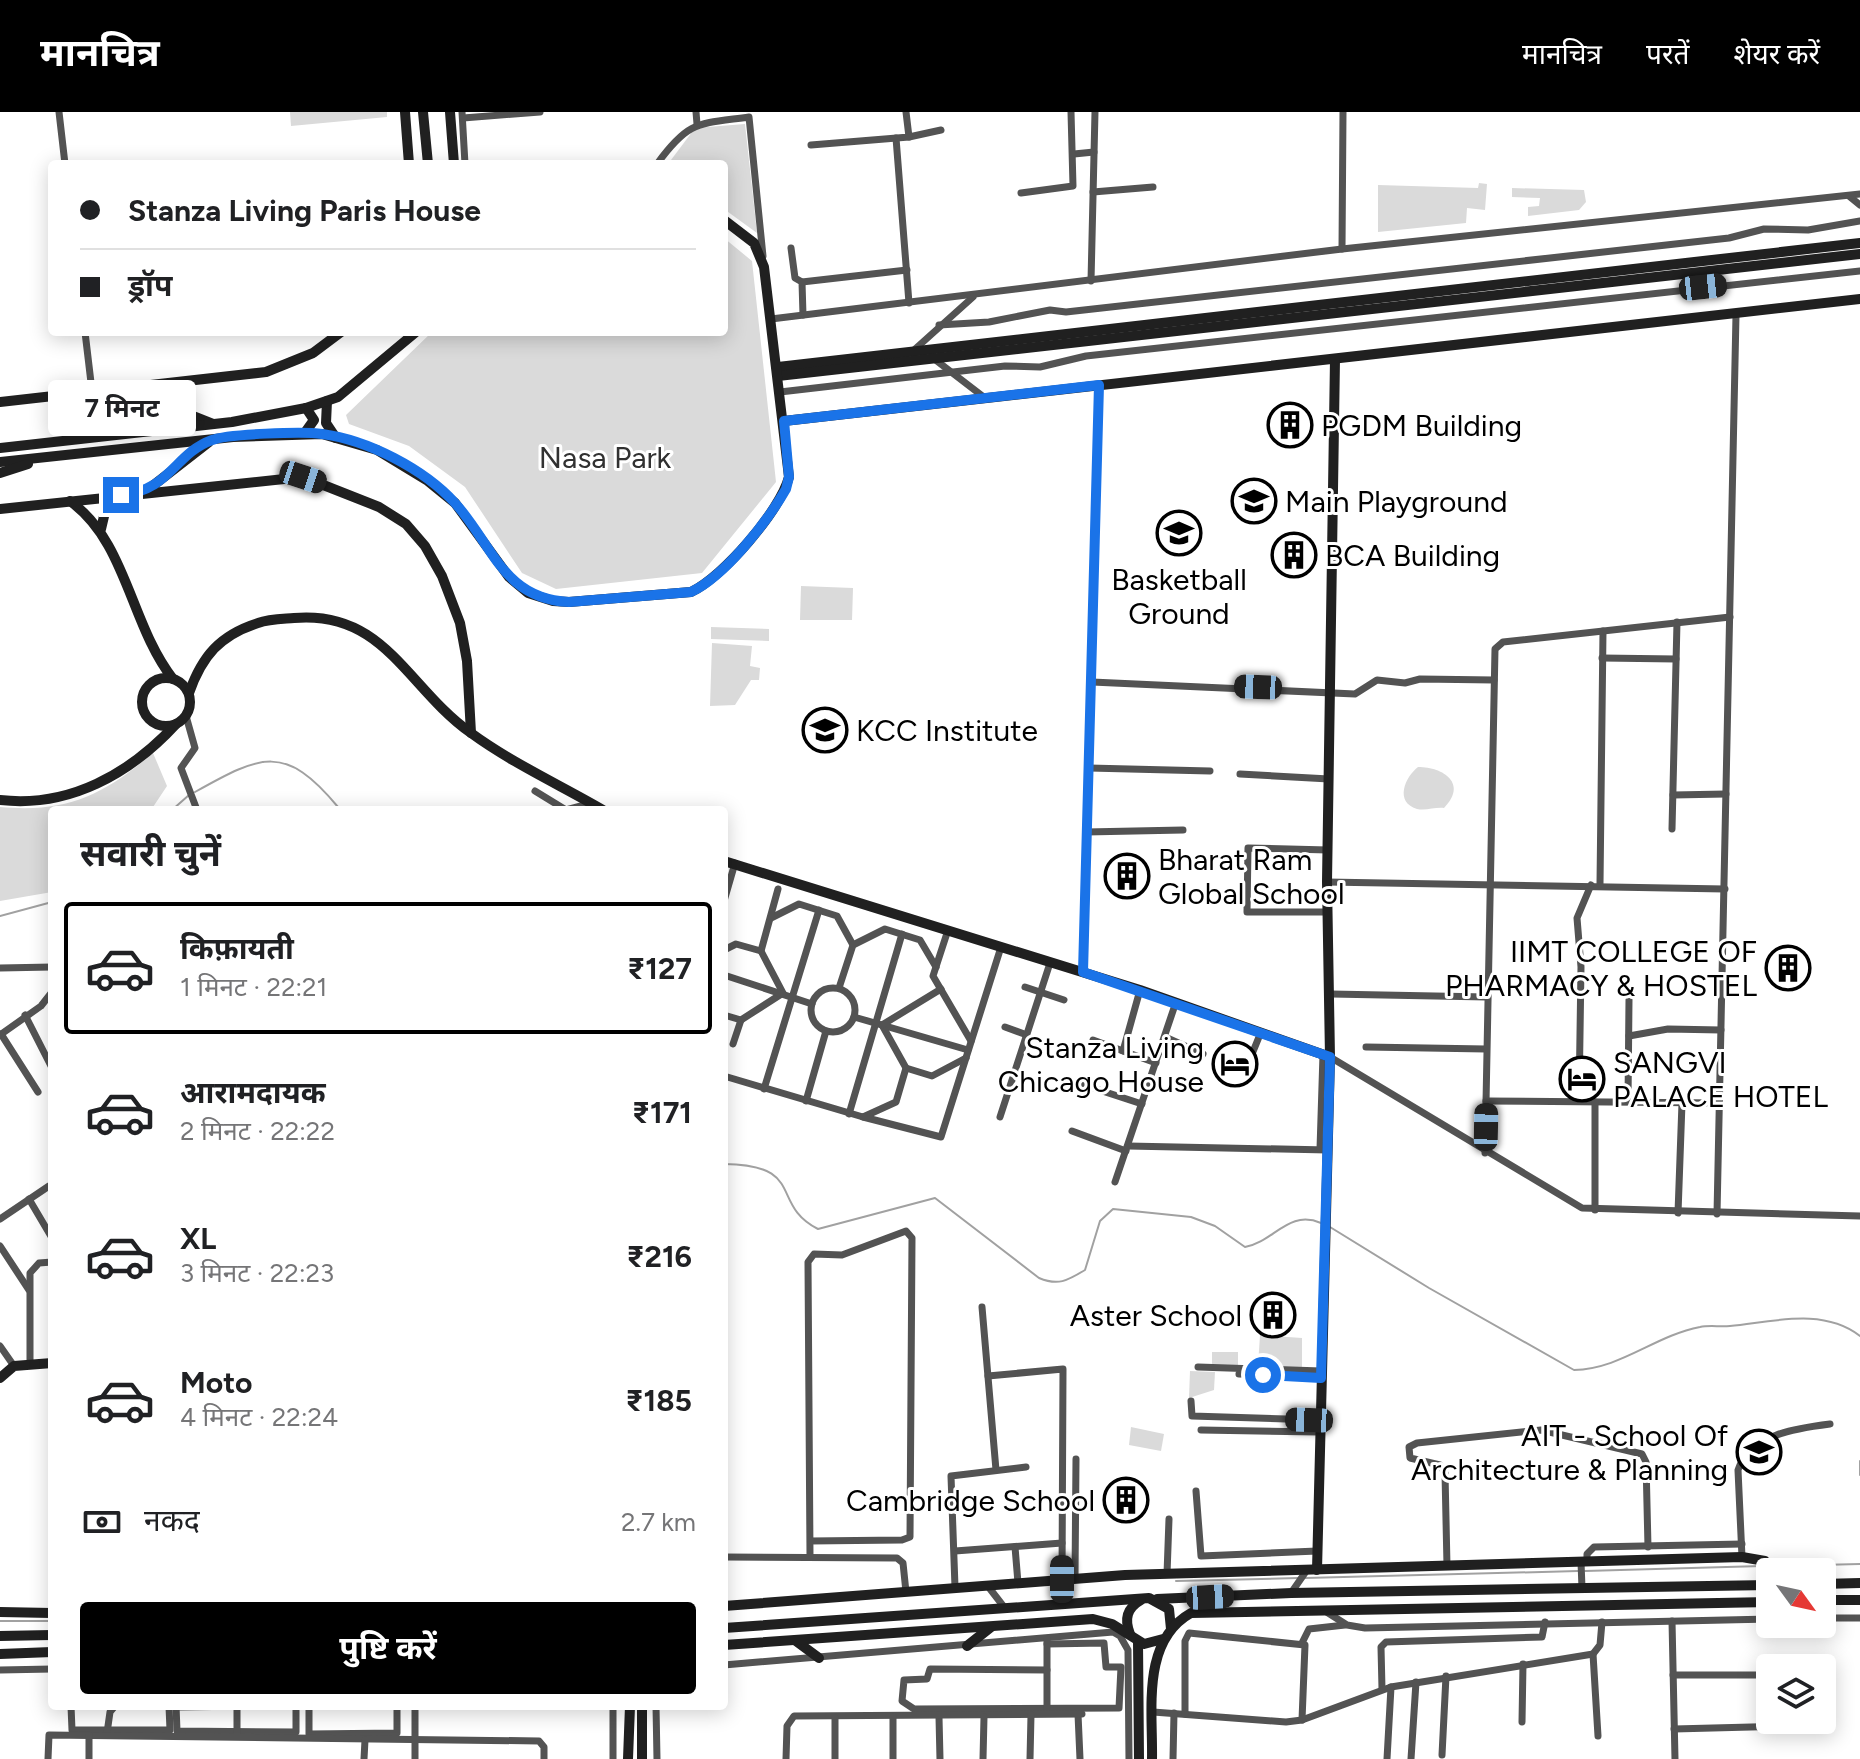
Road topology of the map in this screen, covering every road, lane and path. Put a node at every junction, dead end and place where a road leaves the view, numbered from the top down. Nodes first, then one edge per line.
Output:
1 (59, 112) edge
2 (405, 112) edge
3 (423, 112) edge
4 (450, 112) edge
5 (540, 112) edge
6 (696, 112) edge
7 (906, 112) edge
8 (1071, 112) edge
9 (1095, 112) edge
10 (1343, 112) edge
11 (462, 115) edge
12 (697, 124) junction
13 (941, 130) dead end
14 (909, 137) junction
15 (896, 138) junction
16 (811, 145) dead end
17 (1094, 152) junction
18 (1074, 154) junction
19 (65, 160) edge
20 (409, 160) edge
21 (428, 160) edge
22 (454, 160) edge
23 (465, 160) edge
24 (660, 160) edge
25 (1153, 187) dead end
26 (1093, 192) junction
27 (1021, 193) dead end
28 (1860, 194) edge
29 (1849, 196) junction
30 (1860, 205) edge
31 (1860, 221) edge
32 (728, 223) edge
33 (1860, 243) edge
34 (791, 248) dead end
35 (1342, 249) junction
36 (1860, 254) edge
37 (764, 267) junction
38 (907, 270) junction
39 (1860, 271) edge
40 (1091, 281) junction
41 (802, 282) junction
42 (975, 295) junction
43 (1860, 299) edge
44 (909, 303) junction
45 (803, 315) junction
46 (1736, 315) junction
47 (771, 319) junction
48 (939, 325) junction
49 (85, 336) edge
50 (336, 336) edge
51 (411, 336) edge
52 (913, 352) junction
53 (932, 357) junction
54 (1335, 359) junction
55 (778, 371) junction
56 (952, 373) junction
57 (1099, 385) junction
58 (109, 390) junction
59 (92, 391) junction
60 (780, 392) junction
61 (985, 398) junction
62 (327, 401) junction
63 (0, 402) edge
64 (306, 408) junction
65 (254, 418) junction
66 (784, 421) junction
67 (214, 424) junction
68 (304, 434) junction
69 (246, 437) junction
70 (336, 438) junction
71 (0, 440) edge
72 (212, 440) junction
73 (52, 442) junction
74 (0, 448) edge
75 (53, 457) junction
76 (0, 462) edge
77 (0, 473) edge
78 (144, 493) junction
79 (121, 495) junction
80 (70, 501) junction
81 (0, 509) edge
82 (101, 529) junction
83 (1730, 617) junction
84 (1677, 622) junction
85 (1603, 631) junction
86 (156, 657) junction
87 (1602, 658) junction
88 (1676, 659) junction
89 (198, 668) junction
90 (176, 680) junction
91 (1494, 680) junction
92 (1092, 682) junction
93 (147, 687) junction
94 (1330, 691) junction
95 (189, 693) junction
96 (186, 716) junction
97 (149, 719) junction
98 (176, 724) junction
99 (471, 733) junction
100 (156, 746) junction
101 (1089, 768) junction
102 (1210, 771) dead end
103 (1240, 774) dead end
104 (1329, 779) junction
105 (535, 791) dead end
106 (1726, 794) junction
107 (1673, 795) junction
108 (0, 800) edge
109 (592, 803) junction
110 (196, 806) edge
111 (559, 806) edge
112 (581, 806) edge
113 (597, 806) edge
114 (1672, 829) dead end
115 (1183, 830) dead end
116 (1086, 832) junction
117 (1328, 850) junction
118 (730, 862) edge
119 (1327, 882) junction
120 (1600, 884) junction
121 (1591, 885) junction
122 (1491, 886) junction
123 (778, 889) dead end
124 (1725, 889) junction
125 (819, 910) junction
126 (1327, 912) junction
127 (771, 918) junction
128 (948, 930) junction
129 (902, 934) junction
130 (853, 945) junction
131 (1001, 947) junction
132 (728, 948) edge
133 (761, 951) junction
134 (1050, 963) junction
135 (48, 967) edge
136 (936, 967) junction
137 (0, 968) edge
138 (1083, 972) junction
139 (728, 976) edge
140 (1025, 987) dead end
141 (839, 988) junction
142 (941, 989) junction
143 (1140, 990) junction
144 (1040, 992) junction
145 (1331, 994) junction
146 (787, 995) junction
147 (48, 997) edge
148 (1487, 997) junction
149 (1064, 1000) dead end
150 (1629, 1000) dead end
151 (1176, 1002) junction
152 (812, 1004) junction
153 (25, 1015) junction
154 (728, 1016) edge
155 (854, 1017) junction
156 (741, 1020) junction
157 (878, 1024) junction
158 (1005, 1027) dead end
159 (1721, 1030) junction
160 (826, 1031) junction
161 (1261, 1032) junction
162 (1, 1034) edge
163 (1027, 1035) junction
164 (1629, 1036) junction
165 (1165, 1037) junction
166 (1093, 1040) dead end
167 (971, 1041) junction
168 (733, 1044) dead end
169 (1366, 1047) dead end
170 (1486, 1049) junction
171 (1123, 1051) junction
172 (967, 1054) junction
173 (1203, 1054) dead end
174 (1326, 1055) junction
175 (1250, 1059) dead end
176 (48, 1060) edge
177 (1156, 1063) junction
178 (906, 1068) junction
179 (728, 1077) edge
180 (1084, 1085) dead end
181 (764, 1089) junction
182 (38, 1092) dead end
183 (806, 1101) junction
184 (1486, 1101) junction
185 (1579, 1101) junction
186 (1628, 1101) junction
187 (1595, 1102) junction
188 (1682, 1103) junction
189 (1719, 1103) junction
190 (1142, 1104) junction
191 (849, 1114) junction
192 (863, 1117) junction
193 (1000, 1117) dead end
194 (1072, 1131) dead end
195 (1127, 1148) junction
196 (1324, 1150) junction
197 (1485, 1153) junction
198 (1115, 1182) dead end
199 (48, 1187) edge
200 (29, 1199) junction
201 (1595, 1210) junction
202 (1678, 1213) junction
203 (1717, 1214) junction
204 (1860, 1216) edge
205 (0, 1219) edge
206 (48, 1231) edge
207 (0, 1246) edge
208 (48, 1263) edge
209 (29, 1290) junction
210 (982, 1307) dead end
211 (0, 1346) edge
212 (30, 1363) junction
213 (48, 1363) edge
214 (14, 1366) junction
215 (1198, 1367) dead end
216 (1239, 1374) dead end
217 (1321, 1374) junction
218 (988, 1376) junction
219 (0, 1378) edge
220 (1191, 1401) dead end
221 (1319, 1420) junction
222 (1830, 1424) dead end
223 (1201, 1430) dead end
224 (1319, 1432) junction
225 (1076, 1459) dead end
226 (1026, 1467) dead end
227 (996, 1470) junction
228 (1196, 1491) dead end
229 (1169, 1519) dead end
230 (810, 1541) junction
231 (1062, 1543) junction
232 (1742, 1544) junction
233 (1015, 1547) junction
234 (1648, 1547) junction
235 (955, 1551) junction
236 (1317, 1551) junction
237 (810, 1556) junction
238 (728, 1557) edge
239 (1742, 1557) junction
240 (1756, 1559) edge
241 (1583, 1564) junction
242 (1447, 1566) junction
243 (1309, 1572) junction
244 (1167, 1574) junction
245 (1075, 1578) junction
246 (1062, 1579) junction
247 (1018, 1583) junction
248 (1582, 1584) junction
249 (987, 1585) junction
250 (1756, 1585) edge
251 (955, 1587) junction
252 (1293, 1590) junction
253 (906, 1592) junction
254 (1157, 1599) junction
255 (1141, 1600) junction
256 (1756, 1602) edge
257 (728, 1606) edge
258 (1004, 1607) junction
259 (1324, 1610) junction
260 (0, 1612) edge
261 (48, 1613) edge
262 (1836, 1617) edge
263 (1860, 1618) edge
264 (836, 1619) junction
265 (1756, 1619) edge
266 (1672, 1621) junction
267 (1545, 1622) junction
268 (1602, 1622) junction
269 (993, 1625) junction
270 (1347, 1625) junction
271 (1465, 1625) junction
272 (728, 1628) edge
273 (1392, 1628) junction
274 (48, 1635) edge
275 (1167, 1635) junction
276 (0, 1636) edge
277 (1134, 1638) junction
278 (827, 1639) junction
279 (1047, 1640) junction
280 (1391, 1640) junction
281 (1466, 1640) junction
282 (796, 1641) junction
283 (1302, 1643) junction
284 (728, 1645) edge
285 (967, 1646) junction
286 (48, 1652) edge
287 (0, 1654) edge
288 (1593, 1654) junction
289 (819, 1658) junction
290 (1523, 1664) junction
291 (728, 1665) edge
292 (48, 1669) edge
293 (0, 1670) edge
294 (1047, 1670) junction
295 (1673, 1675) junction
296 (1756, 1675) edge
297 (1446, 1676) junction
298 (1416, 1682) junction
299 (1386, 1688) junction
300 (1047, 1708) junction
301 (71, 1710) edge
302 (112, 1710) edge
303 (173, 1710) edge
304 (174, 1710) edge
305 (237, 1710) edge
306 (296, 1710) edge
307 (309, 1710) edge
308 (397, 1710) edge
309 (415, 1710) edge
310 (613, 1710) edge
311 (630, 1710) edge
312 (642, 1710) edge
313 (656, 1710) edge
314 (1153, 1712) junction
315 (1129, 1713) junction
316 (1174, 1713) junction
317 (1078, 1714) junction
318 (1185, 1714) junction
319 (1031, 1715) junction
320 (893, 1717) junction
321 (939, 1717) junction
322 (984, 1717) junction
323 (835, 1718) junction
324 (1302, 1720) junction
325 (1522, 1722) dead end
326 (1756, 1727) edge
327 (1674, 1729) junction
328 (107, 1733) junction
329 (89, 1735) junction
330 (237, 1735) junction
331 (1598, 1736) dead end
332 (1134, 1737) junction
333 (365, 1740) junction
334 (416, 1742) junction
335 (1442, 1755) dead end
336 (48, 1759) edge
337 (89, 1759) edge
338 (364, 1759) edge
339 (415, 1759) edge
340 (544, 1759) edge
341 (613, 1759) edge
342 (628, 1759) edge
343 (642, 1759) edge
344 (657, 1759) edge
345 (786, 1759) edge
346 (835, 1759) edge
347 (893, 1759) edge
348 (940, 1759) edge
349 (983, 1759) edge
350 (1030, 1759) edge
351 (1080, 1759) edge
352 (1129, 1759) edge
353 (1139, 1759) edge
354 (1152, 1759) edge
355 (1173, 1759) edge
356 (1387, 1759) edge
357 (1411, 1759) edge
358 (1675, 1759) edge

1 - 19 street
2 - 20 street
3 - 21 street
4 - 22 street
5 - 11 street
6 - 12 street
7 - 14 street
8 - 18 street
9 - 17 street
10 - 35 street
11 - 23 street
12 - 24 street
12 - 37 street
13 - 14 street
14 - 15 street
15 - 16 street
15 - 38 street
17 - 18 street
17 - 26 street
18 - 27 street
25 - 26 street
26 - 40 street
28 - 29 street
29 - 30 street
29 - 35 street
31 - 48 street
32 - 37 street
33 - 52 street
34 - 41 street
35 - 40 street
36 - 53 street
37 - 47 street
38 - 41 street
38 - 44 street
39 - 56 street
40 - 42 street
41 - 45 street
42 - 44 street
42 - 48 street
43 - 46 street
44 - 45 street
45 - 47 street
46 - 54 street
46 - 83 street
47 - 55 street
48 - 52 street
49 - 59 street
50 - 58 street
51 - 62 street
52 - 55 street
53 - 55 street
53 - 56 street
54 - 57 street
54 - 94 street
55 - 60 street
56 - 60 street
56 - 61 street
57 - 61 street
57 - 92 street
58 - 59 street
58 - 67 street
59 - 63 street
60 - 66 street
61 - 66 street
62 - 64 street
62 - 70 street
64 - 65 street
64 - 68 street
65 - 67 street
65 - 69 street
66 - 70 street
67 - 72 street
67 - 73 street
68 - 69 street
68 - 70 street
69 - 72 street
71 - 73 street
72 - 75 street
72 - 78 street
73 - 74 street
75 - 76 street
75 - 77 street
78 - 79 street
78 - 99 street
79 - 80 street
79 - 82 street
80 - 81 street
80 - 82 street
82 - 86 street
83 - 84 street
83 - 106 street
84 - 85 street
84 - 88 street
85 - 87 street
85 - 91 street
86 - 90 street
86 - 93 street
87 - 88 street
87 - 120 street
88 - 107 street
89 - 90 street
89 - 95 street
89 - 99 street
90 - 93 street
90 - 95 street
91 - 94 street
91 - 122 street
92 - 94 street
92 - 101 street
93 - 97 street
94 - 104 street
95 - 96 street
96 - 98 street
96 - 110 street
97 - 98 street
97 - 100 street
98 - 100 street
99 - 109 street
100 - 108 street
101 - 102 street
101 - 116 street
103 - 104 street
104 - 117 street
105 - 111 street
106 - 107 street
106 - 124 street
107 - 114 street
109 - 112 street
109 - 113 street
115 - 116 street
116 - 138 street
117 - 119 street
117 - 126 street
118 - 128 street
119 - 122 street
119 - 126 street
120 - 121 street
120 - 124 street
121 - 122 street
121 - 185 street
122 - 148 street
123 - 127 street
124 - 159 street
125 - 127 street
125 - 130 street
125 - 146 street
126 - 145 street
127 - 133 street
128 - 131 street
128 - 136 street
129 - 130 street
129 - 136 street
129 - 157 street
130 - 141 street
131 - 134 street
131 - 167 street
132 - 133 street
133 - 146 street
134 - 138 street
134 - 144 street
135 - 137 street
136 - 142 street
138 - 143 street
139 - 146 street
140 - 144 street
141 - 152 street
141 - 155 street
142 - 157 street
142 - 167 street
143 - 151 street
143 - 171 street
144 - 149 street
144 - 163 street
145 - 148 street
145 - 174 street
146 - 152 street
146 - 156 street
146 - 181 street
147 - 153 street
148 - 170 street
150 - 164 street
151 - 161 street
151 - 165 street
152 - 160 street
153 - 162 street
153 - 176 street
154 - 156 street
155 - 157 street
155 - 160 street
156 - 168 street
157 - 172 street
157 - 178 street
157 - 191 street
158 - 163 street
159 - 164 street
159 - 189 street
160 - 183 street
161 - 174 street
161 - 175 street
162 - 182 street
163 - 193 street
164 - 186 street
165 - 173 street
165 - 177 street
166 - 171 street
167 - 172 street
169 - 170 street
170 - 184 street
171 - 177 street
172 - 178 street
172 - 192 street
174 - 196 street
174 - 197 street
177 - 190 street
178 - 192 street
179 - 181 street
180 - 190 street
181 - 183 street
183 - 191 street
184 - 185 street
184 - 197 street
185 - 187 street
186 - 187 street
186 - 188 street
187 - 201 street
188 - 189 street
188 - 202 street
189 - 203 street
190 - 195 street
191 - 192 street
194 - 195 street
195 - 196 street
195 - 198 street
196 - 217 street
197 - 201 street
199 - 200 street
200 - 205 street
200 - 206 street
201 - 202 street
202 - 203 street
203 - 204 street
207 - 209 street
208 - 209 street
209 - 212 street
210 - 218 street
211 - 214 street
212 - 213 street
212 - 214 street
214 - 219 street
215 - 217 street
216 - 217 street
217 - 221 street
218 - 227 street
218 - 231 street
220 - 221 street
221 - 224 street
222 - 232 street
223 - 224 street
224 - 236 street
225 - 245 street
226 - 227 street
227 - 235 street
228 - 236 street
229 - 244 street
230 - 230 street
230 - 237 street
231 - 233 street
231 - 246 street
232 - 234 street
232 - 239 street
233 - 235 street
233 - 247 street
234 - 241 street
234 - 242 street
235 - 251 street
236 - 243 street
237 - 238 street
237 - 253 street
239 - 240 street
239 - 241 street
241 - 242 street
241 - 248 street
242 - 243 street
243 - 244 street
243 - 252 street
244 - 245 street
245 - 246 street
246 - 247 street
247 - 249 street
248 - 250 street
248 - 252 street
249 - 251 street
249 - 258 street
251 - 253 street
252 - 254 street
253 - 257 street
254 - 255 street
254 - 275 street
255 - 258 street
255 - 277 street
256 - 259 street
258 - 264 street
259 - 270 street
259 - 275 street
260 - 261 street
262 - 263 street
264 - 272 street
264 - 278 street
265 - 266 street
266 - 268 street
266 - 295 street
267 - 268 street
267 - 271 street
267 - 281 street
268 - 288 street
269 - 277 street
269 - 278 street
269 - 285 street
270 - 273 street
270 - 283 street
271 - 273 street
271 - 281 street
273 - 280 street
274 - 276 street
275 - 277 street
275 - 314 street
277 - 332 street
278 - 282 street
279 - 285 street
279 - 294 street
279 - 300 street
279 - 315 street
280 - 281 street
280 - 299 street
282 - 284 street
282 - 289 street
283 - 318 street
283 - 324 street
285 - 289 street
286 - 287 street
288 - 290 street
288 - 331 street
289 - 291 street
290 - 297 street
290 - 325 street
292 - 293 street
294 - 300 street
294 - 300 street
295 - 296 street
295 - 327 street
297 - 298 street
297 - 335 street
298 - 299 street
298 - 357 street
299 - 324 street
299 - 356 street
301 - 328 street
302 - 328 street
303 - 328 street
304 - 330 street
305 - 330 street
306 - 330 street
307 - 308 street
309 - 334 street
310 - 341 street
311 - 342 street
312 - 343 street
313 - 344 street
314 - 316 street
314 - 354 street
315 - 317 street
315 - 332 street
316 - 318 street
316 - 355 street
317 - 319 street
317 - 351 street
318 - 324 street
319 - 322 street
319 - 350 street
320 - 321 street
320 - 323 street
320 - 347 street
321 - 322 street
321 - 348 street
322 - 349 street
323 - 345 street
323 - 346 street
326 - 327 street
327 - 358 street
328 - 329 street
328 - 330 street
329 - 336 street
329 - 337 street
330 - 333 street
332 - 352 street
332 - 353 street
333 - 334 street
333 - 338 street
334 - 339 street
334 - 340 street

